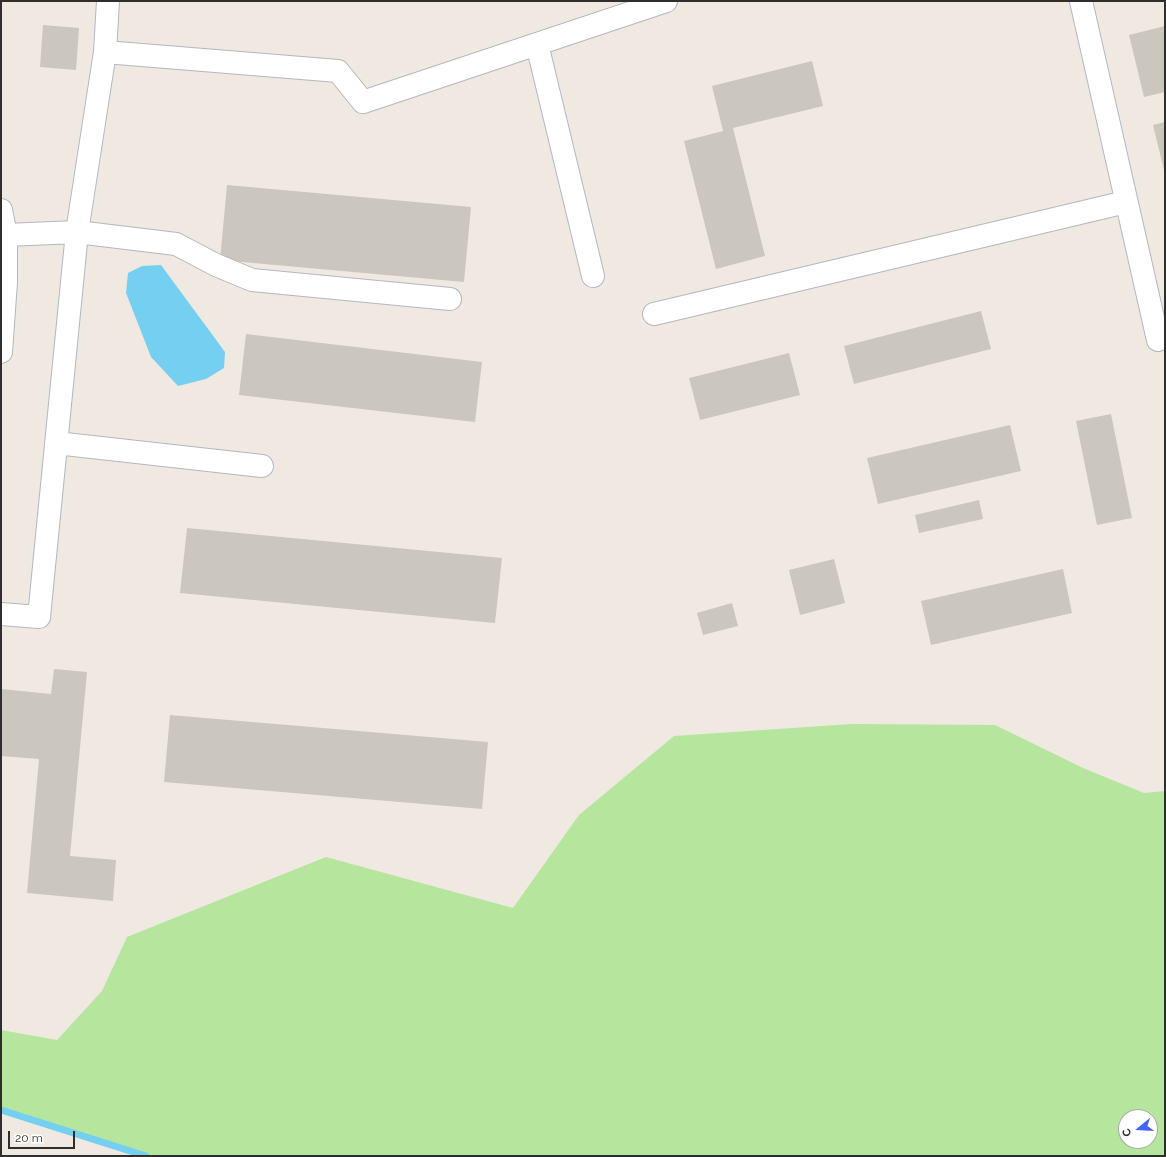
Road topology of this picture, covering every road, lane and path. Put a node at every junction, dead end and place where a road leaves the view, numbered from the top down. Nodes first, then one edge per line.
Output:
1 (108, 1) edge
2 (666, 1) edge
3 (1081, 1) edge
4 (537, 44) junction
5 (105, 52) junction
6 (1126, 202) junction
7 (1, 210) edge
8 (77, 232) junction
9 (6, 235) junction
10 (593, 276) dead end
11 (4, 281) edge
12 (450, 299) dead end
13 (654, 314) dead end
14 (1158, 340) dead end
15 (1, 352) edge
16 (56, 443) junction
17 (262, 466) dead end
18 (1, 614) edge

1 - 5 lane
2 - 4 lane
3 - 6 lane
4 - 5 lane
4 - 10 lane
5 - 8 lane
6 - 13 lane
6 - 14 lane
7 - 9 lane
8 - 9 lane
8 - 12 lane
8 - 16 lane
9 - 11 lane
11 - 15 lane
16 - 17 lane
16 - 18 lane

